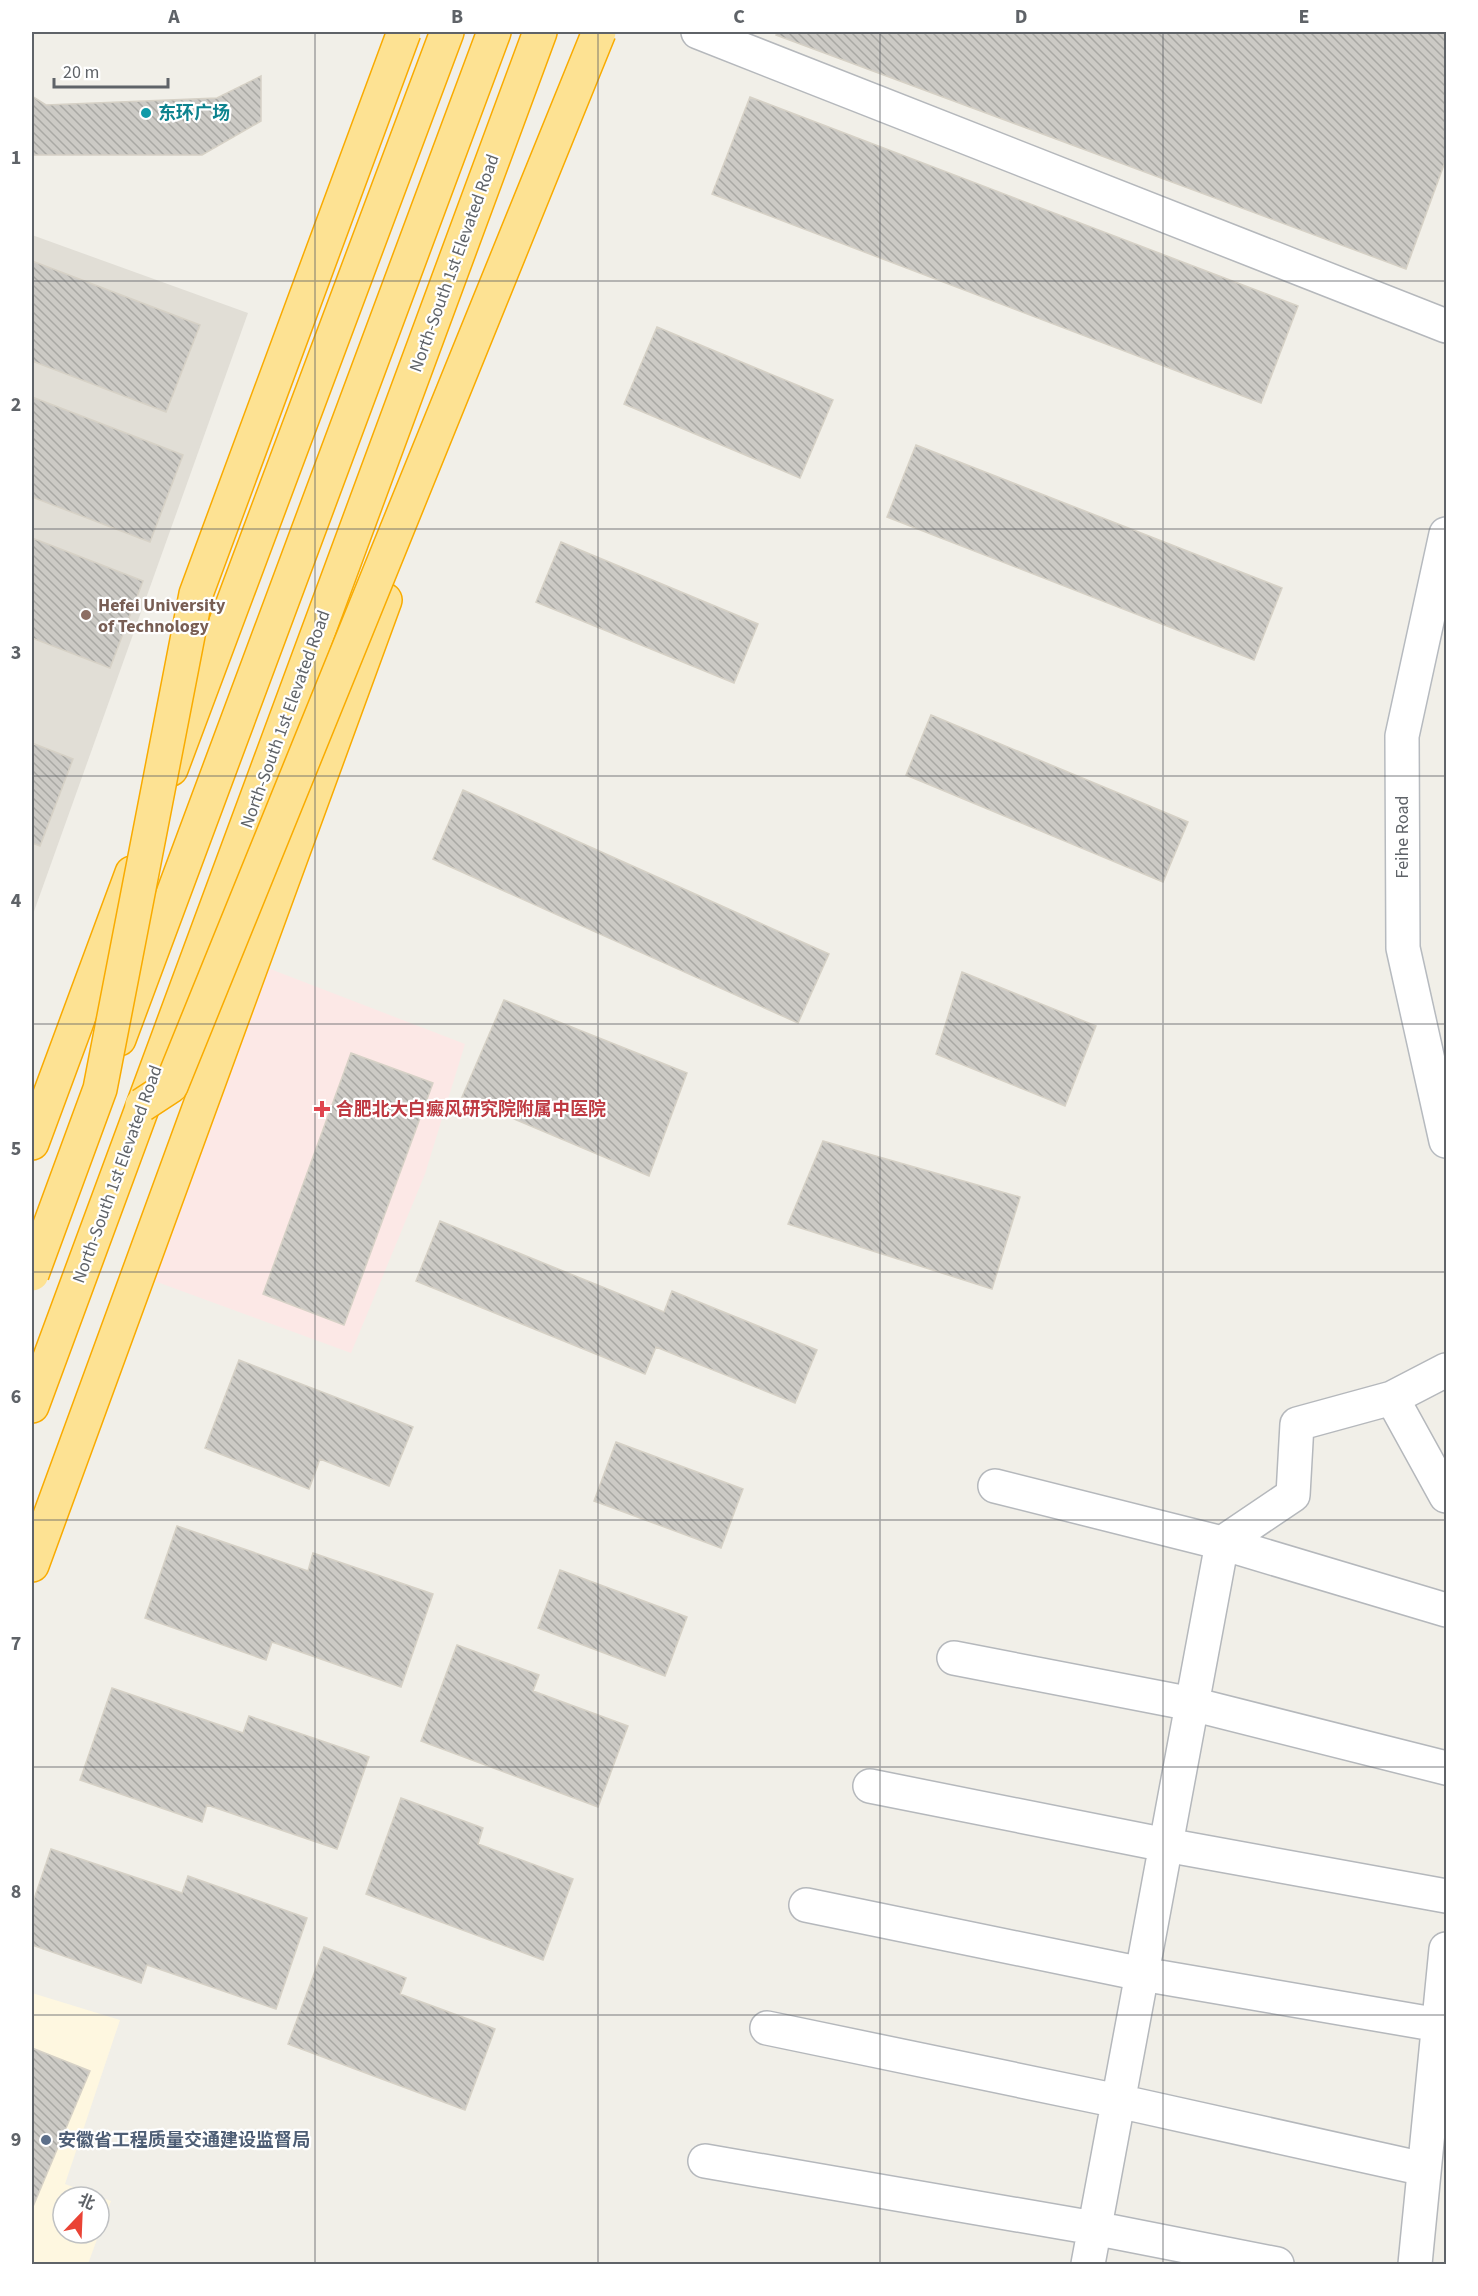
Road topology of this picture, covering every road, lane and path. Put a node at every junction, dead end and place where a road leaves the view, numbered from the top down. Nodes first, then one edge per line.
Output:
1 (404, 32) edge
2 (447, 32) edge
3 (494, 32) edge
4 (540, 32) edge
5 (592, 32) edge
6 (599, 32) edge
7 (698, 32) edge
8 (1446, 326) edge
9 (1446, 534) edge
10 (100, 1089) junction
11 (142, 1105) junction
12 (1446, 1141) edge
13 (32, 1143) edge
14 (32, 1274) edge
15 (1446, 1370) edge
16 (1392, 1398) junction
17 (32, 1406) edge
18 (995, 1486) dead end
19 (1446, 1496) edge
20 (1222, 1543) junction
21 (32, 1564) edge
22 (1446, 1610) edge
23 (954, 1658) dead end
24 (1192, 1704) junction
25 (1446, 1768) edge
26 (870, 1786) dead end
27 (1166, 1845) junction
28 (1446, 1896) edge
29 (806, 1905) dead end
30 (1446, 1949) edge
31 (1142, 1974) junction
32 (1439, 2025) junction
33 (767, 2028) dead end
34 (1118, 2101) junction
35 (705, 2161) dead end
36 (1424, 2169) junction
37 (1094, 2228) junction
38 (1088, 2265) edge
39 (1277, 2265) edge
40 (1415, 2265) edge

1 - 10 highway, bridge
2 - 13 highway
3 - 10 highway, bridge
4 - 11 highway, North-South 1st Elevated Road
5 - 21 highway
6 - 11 highway, bridge
7 - 8 street
9 - 12 street, Feihe Road
10 - 14 highway, bridge
11 - 17 highway, North-South 1st Elevated Road
15 - 16 street
16 - 19 street
16 - 20 street
18 - 20 street
20 - 22 street
20 - 24 street
23 - 24 street
24 - 25 street
24 - 27 street
26 - 27 street
27 - 28 street
27 - 31 street
29 - 31 street
30 - 32 street
31 - 32 street
31 - 34 street
32 - 36 street
33 - 34 street
34 - 36 street
34 - 37 street
35 - 37 street
36 - 40 street
37 - 38 street
37 - 39 street

